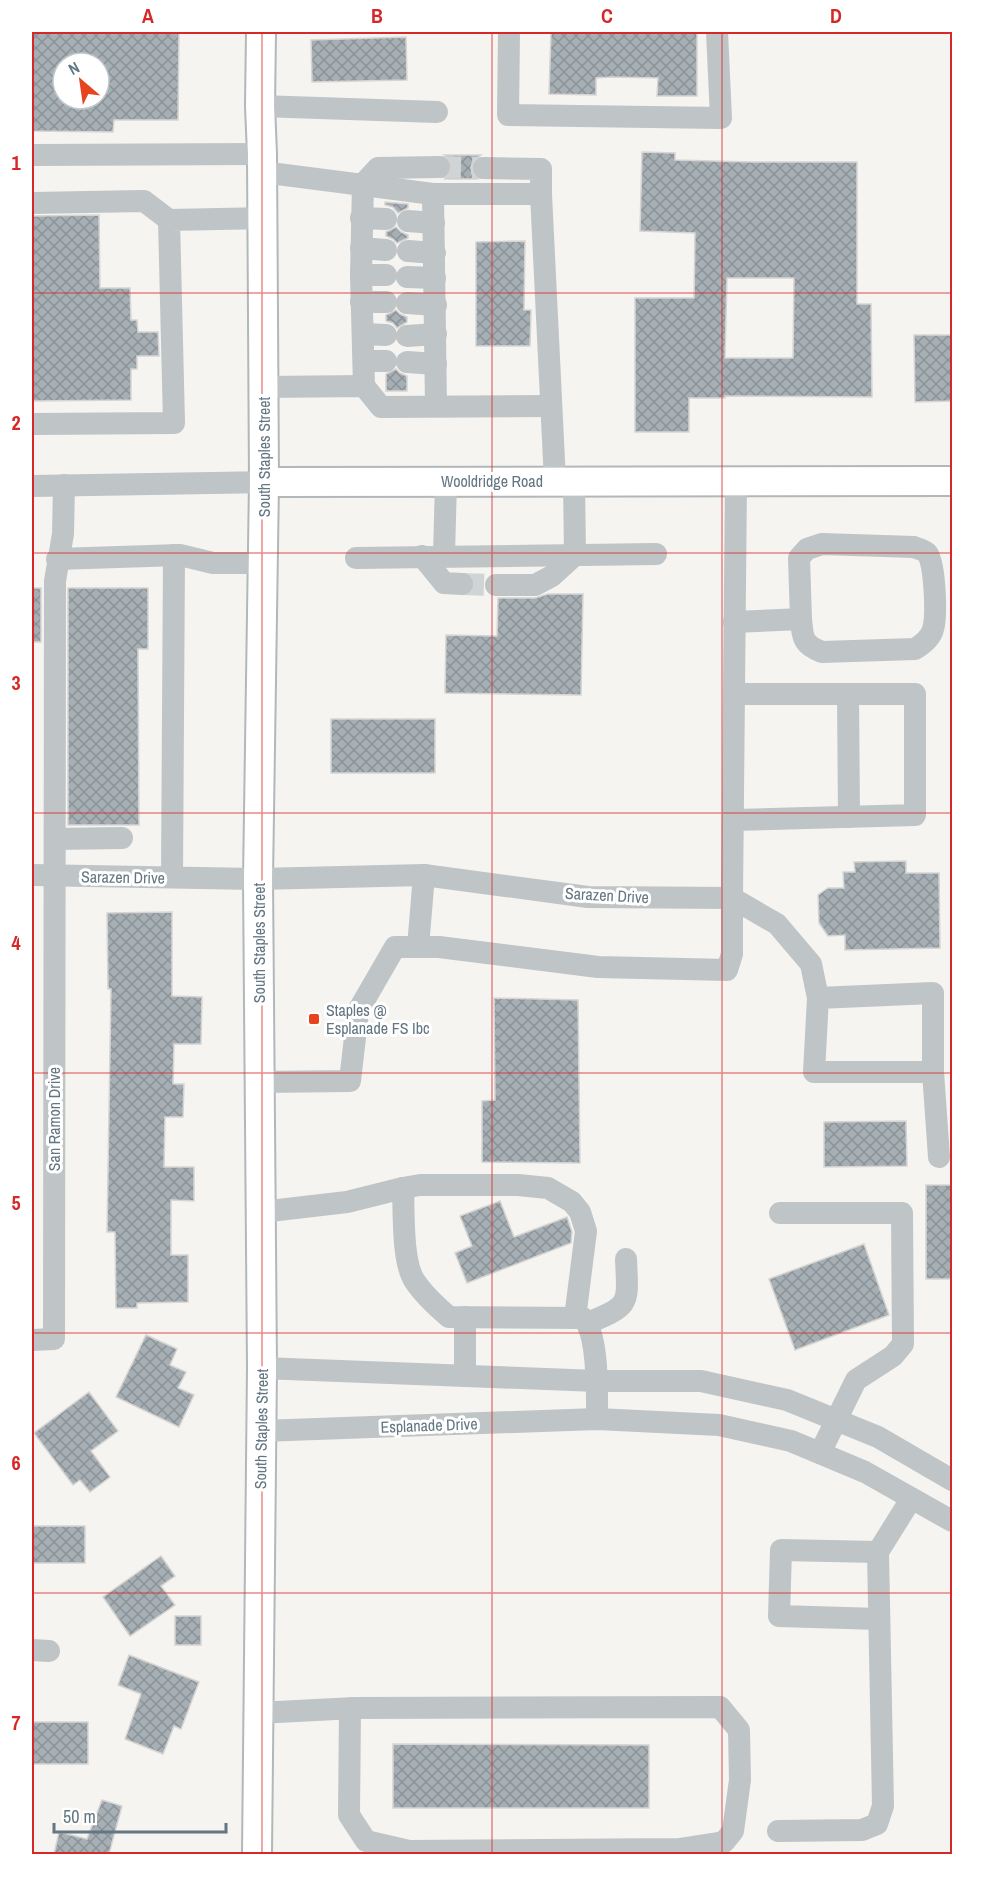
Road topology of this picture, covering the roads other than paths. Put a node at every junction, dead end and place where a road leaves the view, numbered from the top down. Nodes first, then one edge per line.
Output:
1 (261, 32) edge
2 (509, 32) edge
3 (717, 32) edge
4 (260, 106) junction
5 (437, 112) dead end
6 (32, 155) edge
7 (262, 163) junction
8 (439, 167) tunnel mouth
9 (484, 168) tunnel mouth
10 (363, 184) junction
11 (434, 194) junction
12 (541, 194) junction
13 (32, 203) edge
14 (262, 218) junction
15 (361, 218) junction
16 (170, 220) junction
17 (434, 223) junction
18 (361, 248) junction
19 (435, 253) junction
20 (361, 275) junction
21 (435, 278) junction
22 (362, 302) junction
23 (436, 305) junction
24 (363, 334) junction
25 (436, 334) junction
26 (386, 361) junction
27 (436, 364) junction
28 (364, 386) junction
29 (264, 387) junction
30 (436, 406) junction
31 (551, 406) junction
32 (32, 424) edge
33 (446, 481) junction
34 (565, 481) junction
35 (736, 481) junction
36 (952, 481) edge
37 (264, 482) junction
38 (64, 485) junction
39 (32, 486) edge
40 (656, 554) dead end
41 (174, 555) junction
42 (575, 555) junction
43 (433, 556) junction
44 (357, 558) dead end
45 (57, 559) junction
46 (263, 563) junction
47 (462, 584) tunnel mouth
48 (496, 585) tunnel mouth
49 (801, 619) junction
50 (734, 622) junction
51 (734, 694) junction
52 (848, 694) junction
53 (849, 817) junction
54 (733, 820) junction
55 (122, 838) dead end
56 (55, 839) junction
57 (424, 875) junction
58 (43, 876) edge
59 (172, 878) junction
60 (258, 879) junction
61 (732, 898) junction
62 (418, 947) junction
63 (818, 998) junction
64 (933, 1072) junction
65 (260, 1082) junction
66 (939, 1157) dead end
67 (404, 1188) junction
68 (261, 1212) junction
69 (780, 1213) dead end
70 (626, 1259) dead end
71 (465, 1317) junction
72 (581, 1321) junction
73 (32, 1340) edge
74 (262, 1368) junction
75 (465, 1376) junction
76 (597, 1381) junction
77 (597, 1419) junction
78 (836, 1419) junction
79 (261, 1431) junction
80 (820, 1453) junction
81 (952, 1480) edge
82 (911, 1499) junction
83 (952, 1521) edge
84 (878, 1552) junction
85 (879, 1619) junction
86 (350, 1708) junction
87 (258, 1713) junction
88 (778, 1831) dead end
89 (257, 1854) edge

1 - 4 main road, South Staples Street
2 - 3 street
4 - 5 street
4 - 7 main road, South Staples Street
6 - 7 street
7 - 10 street
7 - 14 main road, South Staples Street
8 - 10 street
9 - 12 street
10 - 11 street
10 - 15 street
11 - 12 street
11 - 17 street
12 - 31 street
13 - 16 street
14 - 16 street
14 - 29 main road, South Staples Street
15 - 17 street
15 - 18 street
16 - 32 street
17 - 19 street
18 - 19 street
18 - 20 street
19 - 21 street
20 - 21 street
20 - 22 street
21 - 23 street
22 - 23 street
22 - 24 street
23 - 25 street
24 - 25 street
24 - 26 street
25 - 27 street
26 - 27 street
26 - 28 street
27 - 30 street
28 - 29 street
28 - 30 street
29 - 37 main road, South Staples Street
30 - 31 street
31 - 34 street
33 - 34 main road, Wooldridge Road
33 - 37 main road, Wooldridge Road
33 - 43 street
34 - 35 main road, Wooldridge Road
34 - 42 street
35 - 36 main road, Wooldridge Road
35 - 50 street
37 - 38 street, Wooldridge Road
37 - 46 main road, South Staples Street
38 - 39 street, Wooldridge Road
38 - 45 street
40 - 42 street
41 - 45 street
41 - 46 street
41 - 59 street
42 - 43 street
42 - 48 street
43 - 44 street
43 - 47 street
45 - 56 street
46 - 60 main road, South Staples Street
49 - 49 street
49 - 50 street
50 - 51 street
51 - 52 street
51 - 54 street
52 - 53 street
52 - 53 street
53 - 54 street
54 - 61 street
55 - 56 street
56 - 58 street
57 - 60 street, Sarazen Drive
57 - 61 street, Sarazen Drive
57 - 62 street
58 - 59 street, Sarazen Drive
58 - 73 street, San Ramon Drive
59 - 60 street, Sarazen Drive
60 - 65 main road, South Staples Street
61 - 62 street
61 - 63 street
62 - 65 street
63 - 64 street
63 - 64 street
64 - 66 street
65 - 68 main road, South Staples Street
67 - 68 street
67 - 71 street
67 - 72 street
68 - 74 main road, South Staples Street
69 - 78 street
70 - 72 street
71 - 72 street
71 - 75 street
72 - 76 street
74 - 75 street
74 - 79 main road, South Staples Street
75 - 76 street
76 - 77 street
76 - 78 street
77 - 79 street, Esplanade Drive
77 - 80 street, Esplanade Drive
78 - 80 street
78 - 81 street
79 - 87 main road, South Staples Street
80 - 82 street, Esplanade Drive
82 - 83 street, Esplanade Drive
82 - 84 street
84 - 85 street
84 - 85 street
85 - 88 street
86 - 86 street
86 - 87 street
87 - 89 main road, South Staples Street

